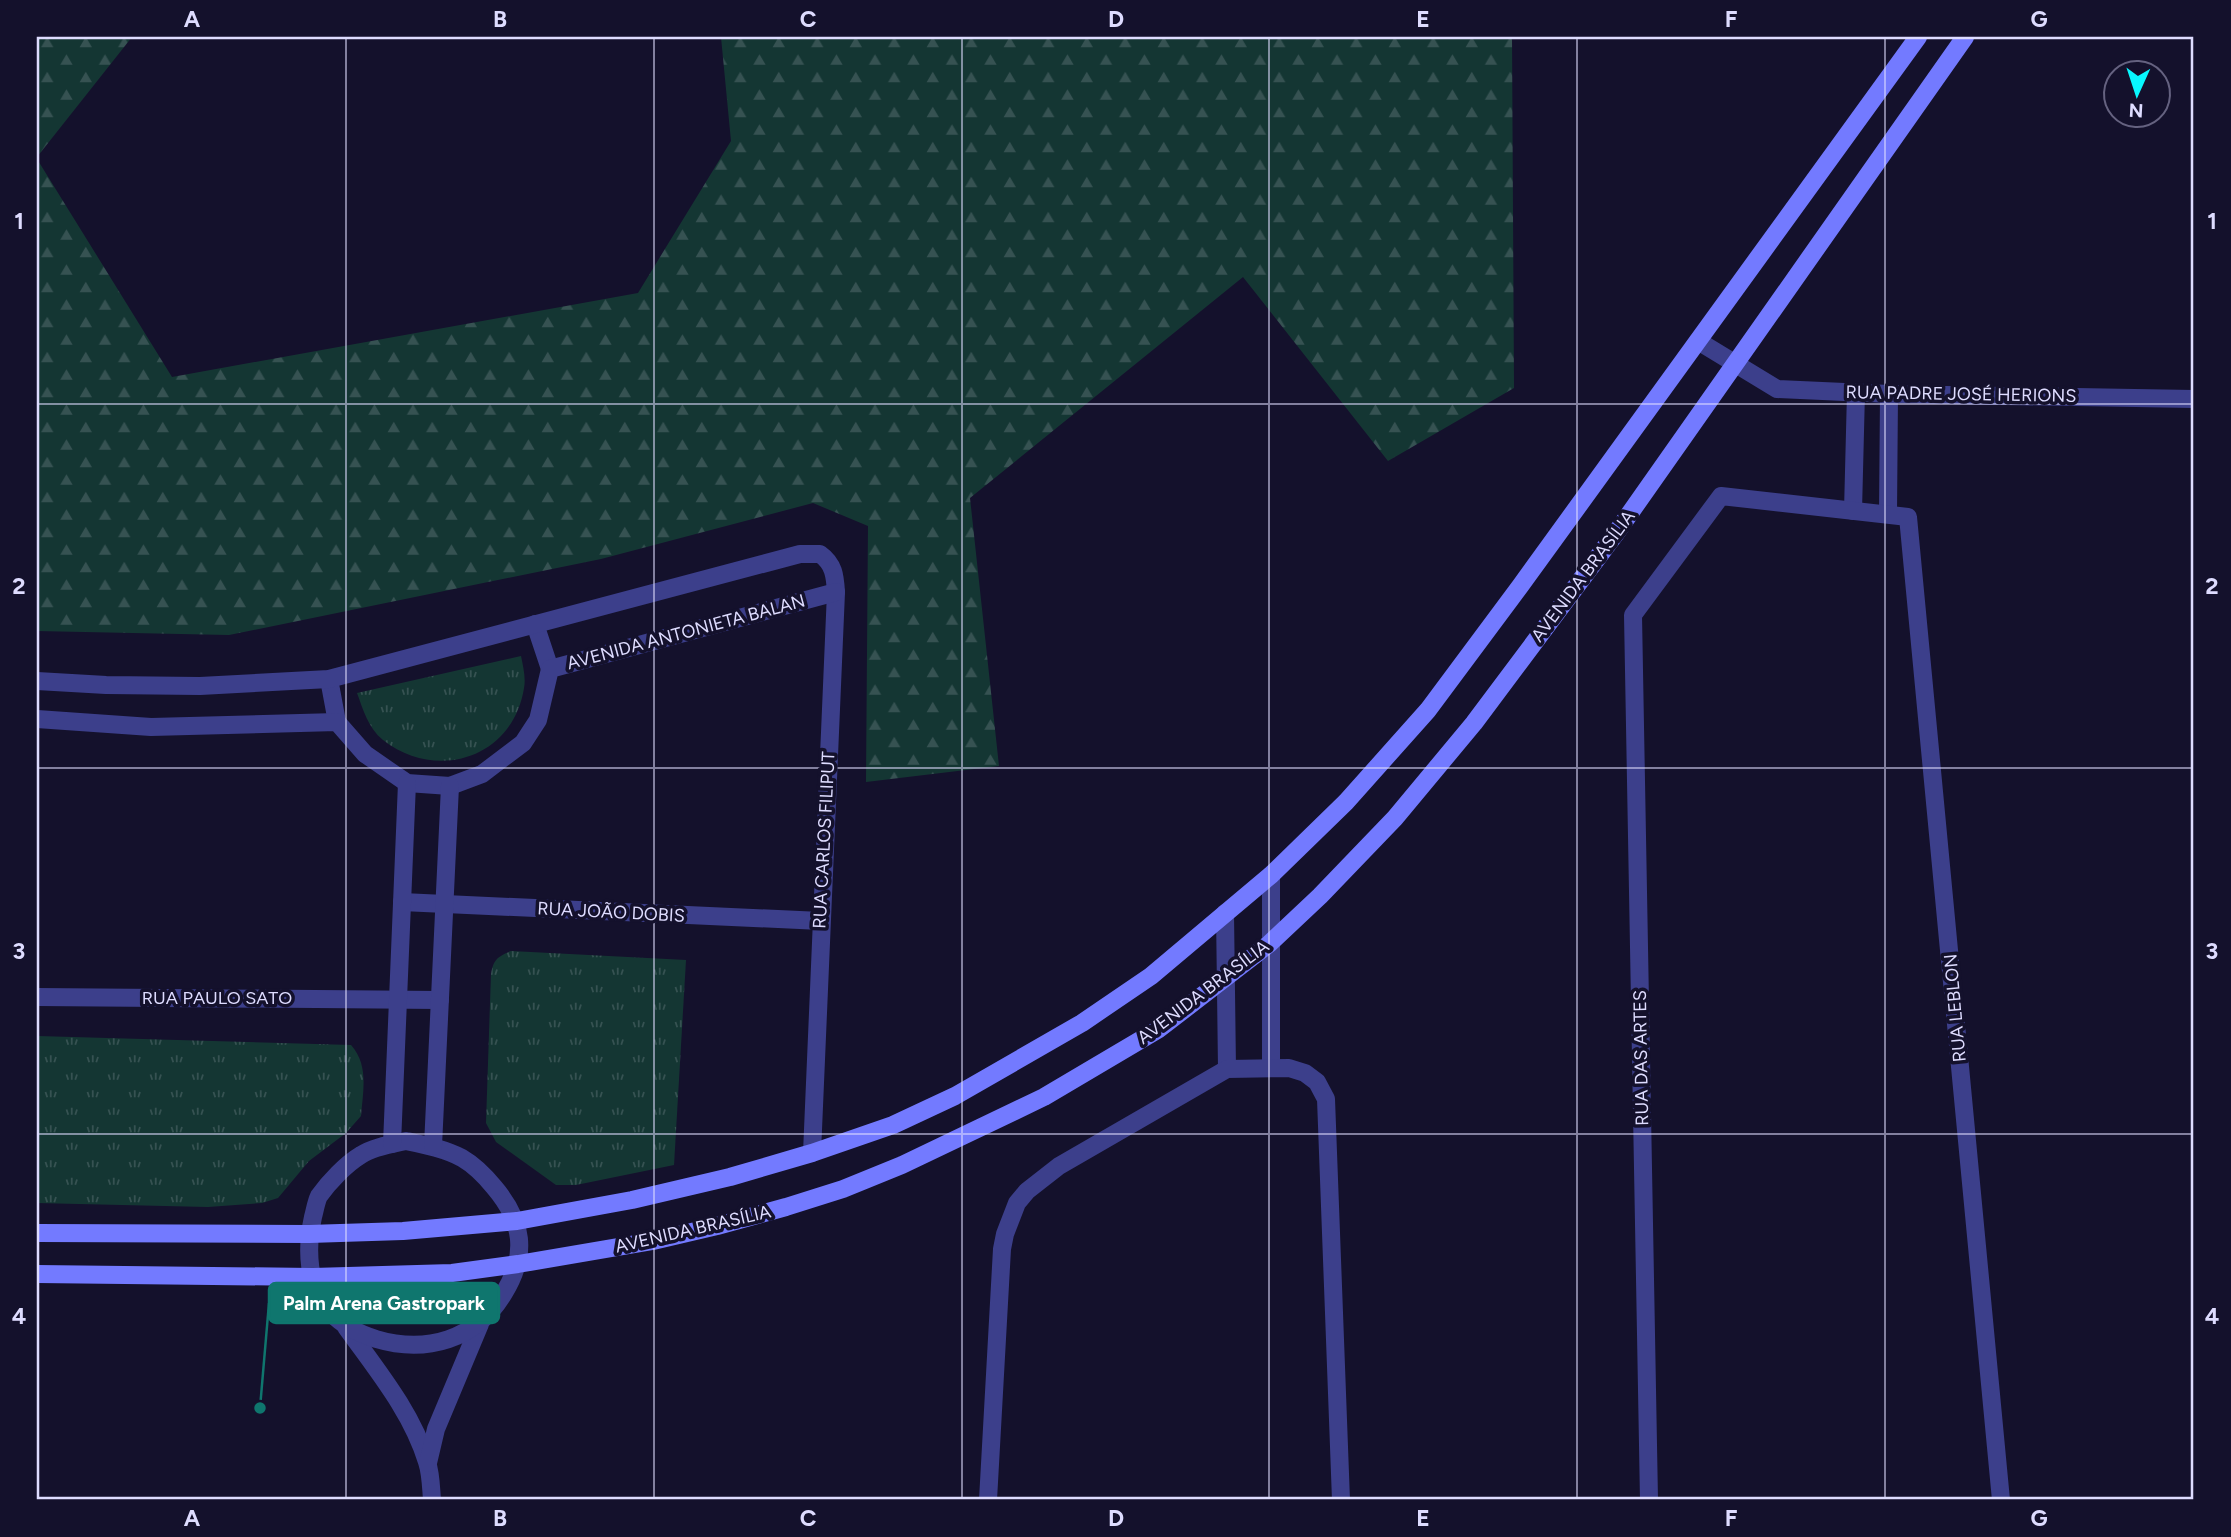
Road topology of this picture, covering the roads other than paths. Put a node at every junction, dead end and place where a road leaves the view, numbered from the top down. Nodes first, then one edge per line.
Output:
1 (1918, 37) edge
2 (1965, 37) edge
3 (1698, 341) junction
4 (1735, 364) junction
5 (1856, 392) junction
6 (1889, 394) junction
7 (2194, 399) edge
8 (1853, 511) junction
9 (1888, 514) junction
10 (836, 592) junction
11 (535, 624) junction
12 (550, 669) junction
13 (329, 679) junction
14 (37, 681) edge
15 (37, 719) edge
16 (337, 722) junction
17 (407, 783) junction
18 (450, 786) junction
19 (1271, 875) junction
20 (402, 902) junction
21 (444, 904) junction
22 (1225, 913) junction
23 (821, 921) junction
24 (1269, 944) junction
25 (1224, 978) junction
26 (37, 997) edge
27 (398, 999) junction
28 (440, 1000) junction
29 (1270, 1068) junction
30 (1227, 1069) junction
31 (392, 1144) junction
32 (433, 1146) junction
33 (813, 1153) junction
34 (517, 1221) junction
35 (37, 1233) edge
36 (309, 1234) junction
37 (518, 1264) junction
38 (37, 1274) edge
39 (313, 1278) junction
40 (480, 1324) junction
41 (346, 1327) junction
42 (428, 1463) junction
43 (432, 1500) edge
44 (988, 1500) edge
45 (1341, 1500) edge
46 (1649, 1500) edge
47 (2001, 1500) edge

1 - 3 main road
2 - 4 main road, AVENIDA BRASÍLIA
3 - 4 street, RUA PADRE JOSÉ HERIONS
3 - 19 main road
4 - 5 street, RUA PADRE JOSÉ HERIONS
4 - 24 main road, AVENIDA BRASÍLIA
5 - 6 street, RUA PADRE JOSÉ HERIONS
5 - 8 street
6 - 7 street, RUA PADRE JOSÉ HERIONS
6 - 9 street
8 - 9 street
8 - 46 street, RUA DAS ARTES
9 - 47 street, RUA LEBLON
10 - 11 street, RUA CARLOS FILIPUT
10 - 12 street, AVENIDA ANTONIETA BALAN
10 - 23 street, RUA CARLOS FILIPUT
11 - 12 street
11 - 13 street
12 - 18 street, AVENIDA ANTONIETA BALAN
13 - 14 street
13 - 16 street
15 - 16 street
16 - 17 street
17 - 18 street, AVENIDA ANTONIETA BALAN
17 - 20 street
18 - 21 street
19 - 22 main road
19 - 24 street
20 - 21 street, RUA JOÃO DOBIS
20 - 27 street
21 - 23 street, RUA JOÃO DOBIS
21 - 28 street
22 - 25 street
22 - 33 main road
23 - 33 street, RUA CARLOS FILIPUT
24 - 25 main road, AVENIDA BRASÍLIA
24 - 29 street
25 - 30 street
25 - 37 main road, AVENIDA BRASÍLIA
26 - 27 street, RUA PAULO SATO
27 - 28 street, RUA PAULO SATO
27 - 31 street
28 - 32 street
29 - 30 street
29 - 45 street
30 - 44 street
31 - 32 street
31 - 36 street
32 - 34 street
33 - 34 main road
34 - 36 main road
34 - 37 street
35 - 36 main road
36 - 39 street
37 - 39 main road, AVENIDA BRASÍLIA
37 - 40 street
38 - 39 main road, AVENIDA BRASÍLIA
39 - 41 street
40 - 41 street
40 - 42 street
41 - 42 street
42 - 43 street

